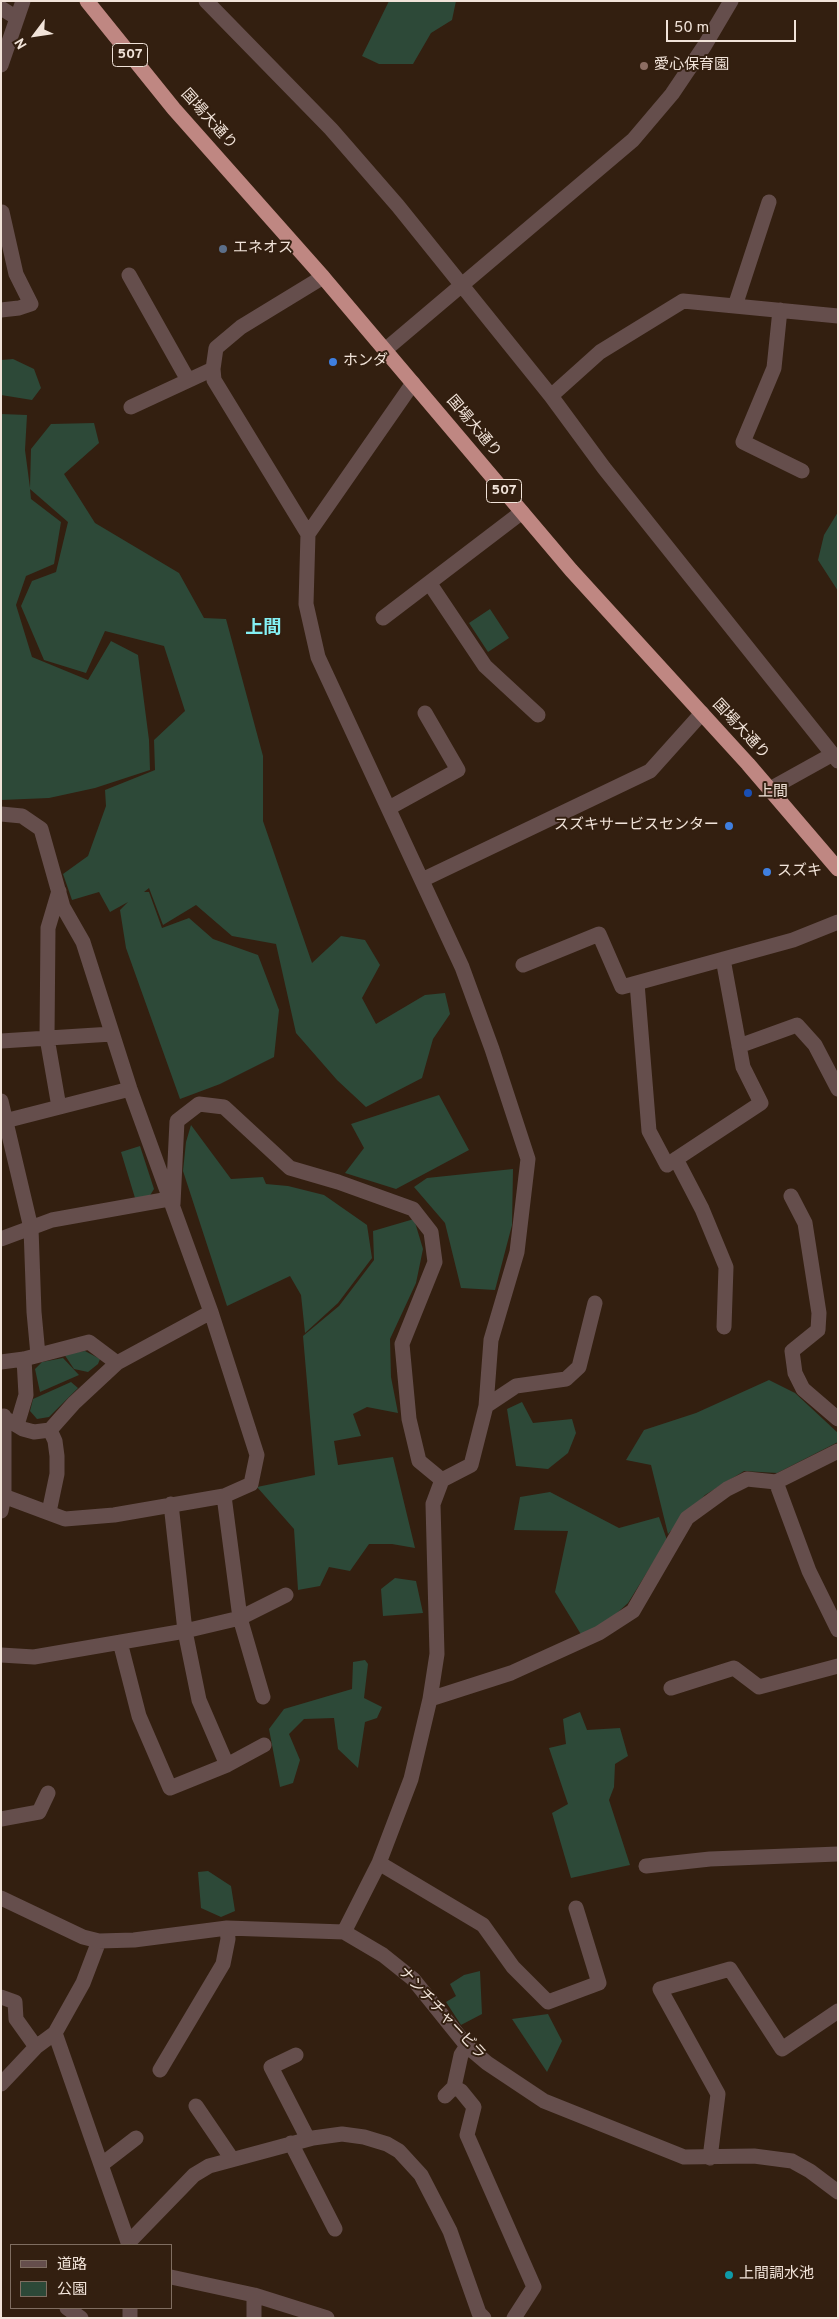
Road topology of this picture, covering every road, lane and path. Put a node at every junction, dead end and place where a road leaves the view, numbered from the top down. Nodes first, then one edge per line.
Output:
1 (23, 1) edge
2 (87, 1) edge
3 (206, 1) edge
4 (732, 1) edge
5 (1, 8) edge
6 (18, 18) junction
7 (1, 65) edge
8 (769, 202) dead end
9 (2, 212) edge
10 (129, 275) dead end
11 (323, 278) junction
12 (462, 283) junction
13 (735, 306) junction
14 (1, 310) edge
15 (780, 310) junction
16 (838, 316) edge
17 (385, 350) junction
18 (213, 369) junction
19 (188, 380) junction
20 (413, 383) junction
21 (551, 396) junction
22 (130, 407) dead end
23 (802, 471) dead end
24 (522, 512) junction
25 (308, 534) junction
26 (430, 584) junction
27 (383, 618) dead end
28 (425, 713) dead end
29 (702, 713) junction
30 (538, 715) dead end
31 (835, 757) edge
32 (770, 789) junction
33 (389, 808) junction
34 (1, 814) edge
35 (838, 869) edge
36 (422, 880) junction
37 (59, 891) junction
38 (838, 922) edge
39 (723, 959) junction
40 (523, 965) dead end
41 (636, 983) junction
42 (112, 1034) junction
43 (47, 1038) junction
44 (1, 1042) edge
45 (739, 1046) junction
46 (130, 1089) junction
47 (838, 1089) edge
48 (1, 1101) edge
49 (59, 1107) junction
50 (3, 1121) edge
51 (676, 1159) junction
52 (791, 1196) dead end
53 (171, 1205) junction
54 (31, 1228) junction
55 (1, 1239) edge
56 (595, 1303) dead end
57 (211, 1312) junction
58 (724, 1327) dead end
59 (31, 1357) junction
60 (1, 1362) edge
61 (117, 1363) junction
62 (486, 1406) junction
63 (7, 1419) edge
64 (838, 1419) edge
65 (50, 1430) junction
66 (838, 1451) edge
67 (442, 1480) junction
68 (776, 1482) junction
69 (2, 1495) edge
70 (224, 1496) junction
71 (171, 1504) junction
72 (1, 1511) edge
73 (49, 1512) junction
74 (286, 1595) dead end
75 (240, 1618) junction
76 (838, 1630) edge
77 (185, 1631) junction
78 (120, 1642) junction
79 (1, 1655) edge
80 (838, 1666) edge
81 (671, 1688) dead end
82 (263, 1697) dead end
83 (430, 1699) junction
84 (264, 1745) dead end
85 (227, 1765) junction
86 (48, 1794) dead end
87 (1, 1819) edge
88 (838, 1854) edge
89 (379, 1863) junction
90 (646, 1866) dead end
91 (1, 1898) edge
92 (576, 1908) dead end
93 (227, 1928) junction
94 (344, 1932) junction
95 (99, 1941) junction
96 (1, 1997) edge
97 (838, 2011) edge
98 (55, 2032) junction
99 (467, 2046) junction
100 (36, 2047) junction
101 (296, 2055) dead end
102 (160, 2070) dead end
103 (1, 2084) edge
104 (196, 2106) dead end
105 (136, 2138) dead end
106 (308, 2139) junction
107 (291, 2143) junction
108 (710, 2158) junction
109 (232, 2159) junction
110 (101, 2165) junction
111 (838, 2192) edge
112 (335, 2229) dead end
113 (129, 2244) edge
114 (172, 2277) edge
115 (254, 2295) junction
116 (68, 2309) edge
117 (81, 2318) edge
118 (254, 2318) edge
119 (327, 2318) edge
120 (484, 2318) edge
121 (514, 2318) edge

1 - 6 street
2 - 11 highway, 国場大通り / 507
3 - 12 street
4 - 12 street
5 - 6 street
6 - 7 street
8 - 13 street
9 - 14 street
10 - 19 street
11 - 17 highway, 国場大通り / 507
11 - 18 street
12 - 17 street
12 - 21 street
13 - 15 street
13 - 21 street
15 - 16 street
15 - 23 street
17 - 20 highway, 国場大通り / 507
18 - 19 street
18 - 25 street
19 - 22 street
20 - 24 highway, 国場大通り / 507
20 - 25 street
21 - 31 street
24 - 26 street
24 - 29 highway, 国場大通り / 507
25 - 33 street
26 - 27 street
26 - 30 street
28 - 33 street
29 - 32 highway, 国場大通り / 507
29 - 36 street
31 - 32 street
32 - 35 highway, 国場大通り / 507
33 - 36 street
34 - 37 street
36 - 62 street
37 - 42 street
37 - 43 street
38 - 39 street
39 - 41 street
39 - 45 street
40 - 41 street
41 - 51 street
42 - 43 street
42 - 46 street
43 - 44 street
43 - 49 street
45 - 47 street
45 - 51 street
46 - 49 street
46 - 53 street
48 - 50 street
49 - 50 street
50 - 54 street
51 - 58 street
52 - 64 street
53 - 54 street
53 - 57 street
53 - 67 street
54 - 55 street
54 - 59 street
56 - 62 street
57 - 61 street
57 - 70 street
59 - 60 street
59 - 61 street
59 - 63 street
61 - 65 street
62 - 67 street
63 - 65 street
63 - 69 street
65 - 73 street
66 - 68 street
67 - 83 street
68 - 76 street
68 - 83 street
69 - 72 street
69 - 73 street
70 - 71 street
70 - 75 street
71 - 73 street
71 - 77 street
74 - 75 street
75 - 77 street
75 - 82 street
77 - 78 street
77 - 85 street
78 - 79 street
78 - 85 street
80 - 81 street
83 - 89 street
84 - 85 street
86 - 87 street
88 - 90 street
89 - 92 street
89 - 94 street
91 - 95 street, ナンチチャービラ
93 - 94 street, ナンチチャービラ
93 - 95 street, ナンチチャービラ
93 - 102 street
94 - 99 street, ナンチチャービラ
95 - 98 street
96 - 100 street
97 - 108 street
98 - 100 street
98 - 110 street
99 - 108 street, ナンチチャービラ
99 - 121 street
100 - 103 street
101 - 106 street
104 - 109 street
105 - 110 street
106 - 107 street
106 - 120 street
107 - 109 street
107 - 112 street
108 - 111 street, ナンチチャービラ
109 - 113 street
110 - 113 street
114 - 115 street
115 - 118 street
115 - 119 street
116 - 117 street

